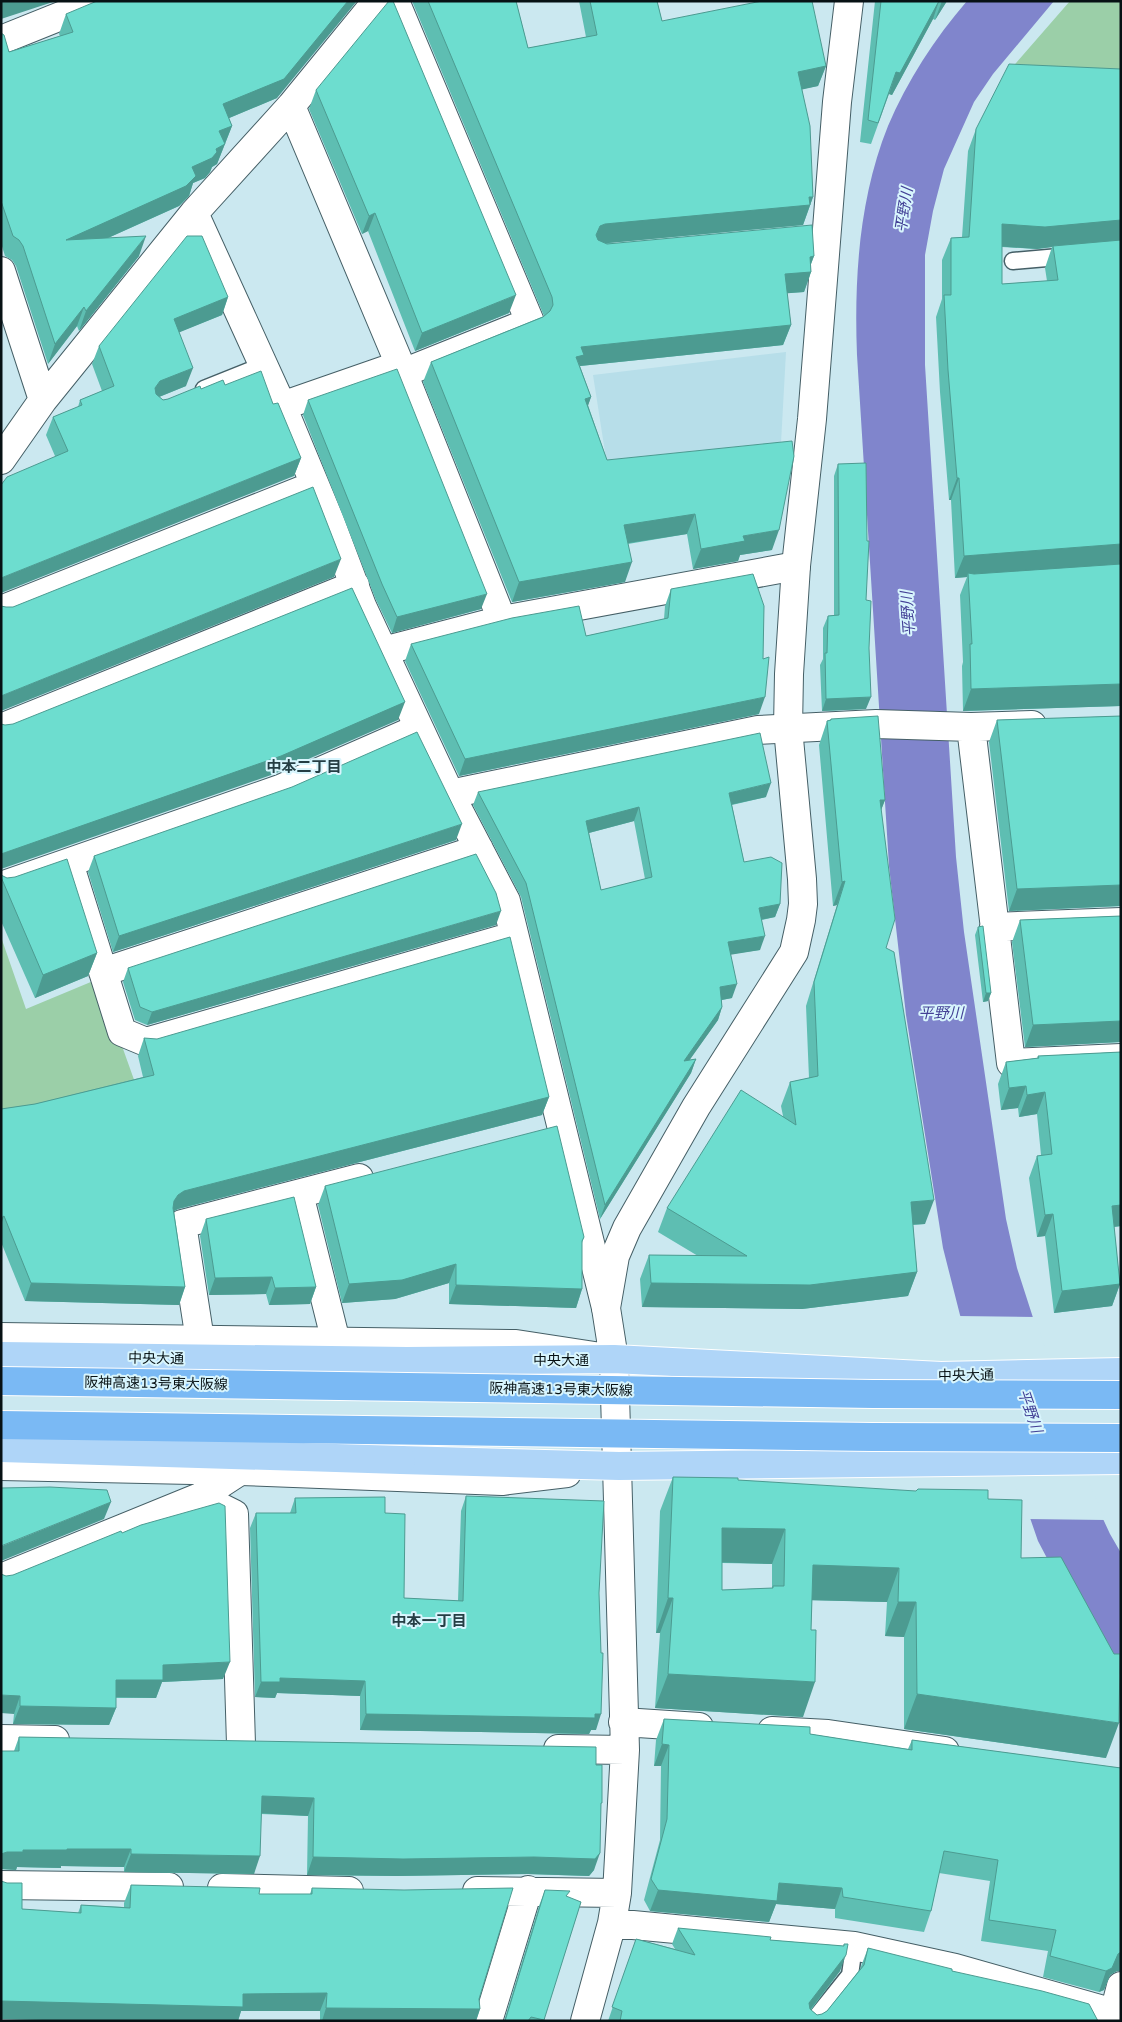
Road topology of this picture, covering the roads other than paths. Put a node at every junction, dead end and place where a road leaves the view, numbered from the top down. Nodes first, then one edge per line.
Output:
1 (98, 1) edge
2 (376, 1) edge
3 (394, 1) edge
4 (849, 1) edge
5 (1, 40) edge
6 (291, 106) junction
7 (194, 213) junction
8 (1081, 255) edge
9 (1012, 261) dead end
10 (1, 271) edge
11 (264, 365) junction
12 (402, 369) junction
13 (193, 394) edge
14 (43, 400) junction
15 (282, 406) junction
16 (1, 460) edge
17 (315, 485) junction
18 (796, 566) junction
19 (355, 585) junction
20 (1, 610) edge
21 (502, 620) junction
22 (384, 651) junction
23 (1055, 724) edge
24 (964, 726) junction
25 (1, 728) edge
26 (419, 728) junction
27 (788, 728) junction
28 (450, 794) junction
29 (479, 849) junction
30 (69, 863) junction
31 (1, 886) edge
32 (1121, 922) edge
33 (994, 926) junction
34 (514, 936) junction
35 (103, 972) junction
36 (1121, 1058) edge
37 (562, 1126) junction
38 (534, 1133) edge
39 (383, 1172) edge
40 (299, 1194) junction
41 (606, 1308) junction
42 (1, 1337) edge
43 (200, 1340) junction
44 (336, 1342) junction
45 (1, 1356) edge
46 (614, 1359) junction
47 (1111, 1372) edge
48 (1, 1381) edge
49 (1121, 1395) edge
50 (1, 1425) edge
51 (1121, 1438) edge
52 (1, 1448) edge
53 (1121, 1460) edge
54 (1, 1466) edge
55 (618, 1466) junction
56 (240, 1471) junction
57 (200, 1497) junction
58 (1, 1578) edge
59 (623, 1722) junction
60 (721, 1728) edge
61 (750, 1729) edge
62 (1, 1739) edge
63 (81, 1741) edge
64 (270, 1744) edge
65 (536, 1748) edge
66 (625, 1750) junction
67 (974, 1755) edge
68 (1, 1885) edge
69 (528, 1890) junction
70 (453, 1891) edge
71 (377, 1892) edge
72 (618, 1893) junction
73 (612, 1923) junction
74 (854, 1946) junction
75 (1121, 1986) edge
76 (1116, 2016) edge
77 (488, 2021) edge
78 (585, 2021) edge
79 (812, 2021) edge

1 - 5 street
2 - 6 street
3 - 12 street
4 - 18 street
6 - 7 street
6 - 12 street
7 - 11 street
7 - 14 street
8 - 9 lane
10 - 14 street
11 - 13 lane
11 - 15 street
12 - 15 street
12 - 21 street
14 - 16 street
15 - 17 street
17 - 19 street
17 - 20 street
18 - 21 street
18 - 27 street
19 - 22 street
19 - 25 street
21 - 22 street
22 - 26 street
23 - 24 street
24 - 27 street
24 - 33 street
26 - 28 street
26 - 30 street
27 - 28 street
27 - 41 street
28 - 29 street
29 - 34 street
29 - 35 street
30 - 31 street
30 - 35 street
32 - 33 street
33 - 36 street
34 - 35 street
34 - 37 street
37 - 38 street
37 - 41 street
39 - 40 street
40 - 43 street
40 - 44 street
41 - 46 street
42 - 43 street
43 - 44 street
44 - 46 street
45 - 46 main road, 中央大通
46 - 47 main road, 中央大通
46 - 55 street
48 - 49 highway, 阪神高速13号東大阪線, bridge
50 - 51 highway, bridge
52 - 55 main road, bridge
53 - 55 main road
54 - 56 street
55 - 56 street
55 - 59 street
56 - 57 street
57 - 58 street
57 - 64 street
59 - 60 street
59 - 66 street
61 - 67 street
62 - 63 street
65 - 66 street
66 - 72 street
68 - 71 street
69 - 70 street
69 - 72 street
69 - 77 street
72 - 73 street
73 - 74 street
73 - 78 street
74 - 76 street
74 - 79 lane
75 - 76 street

